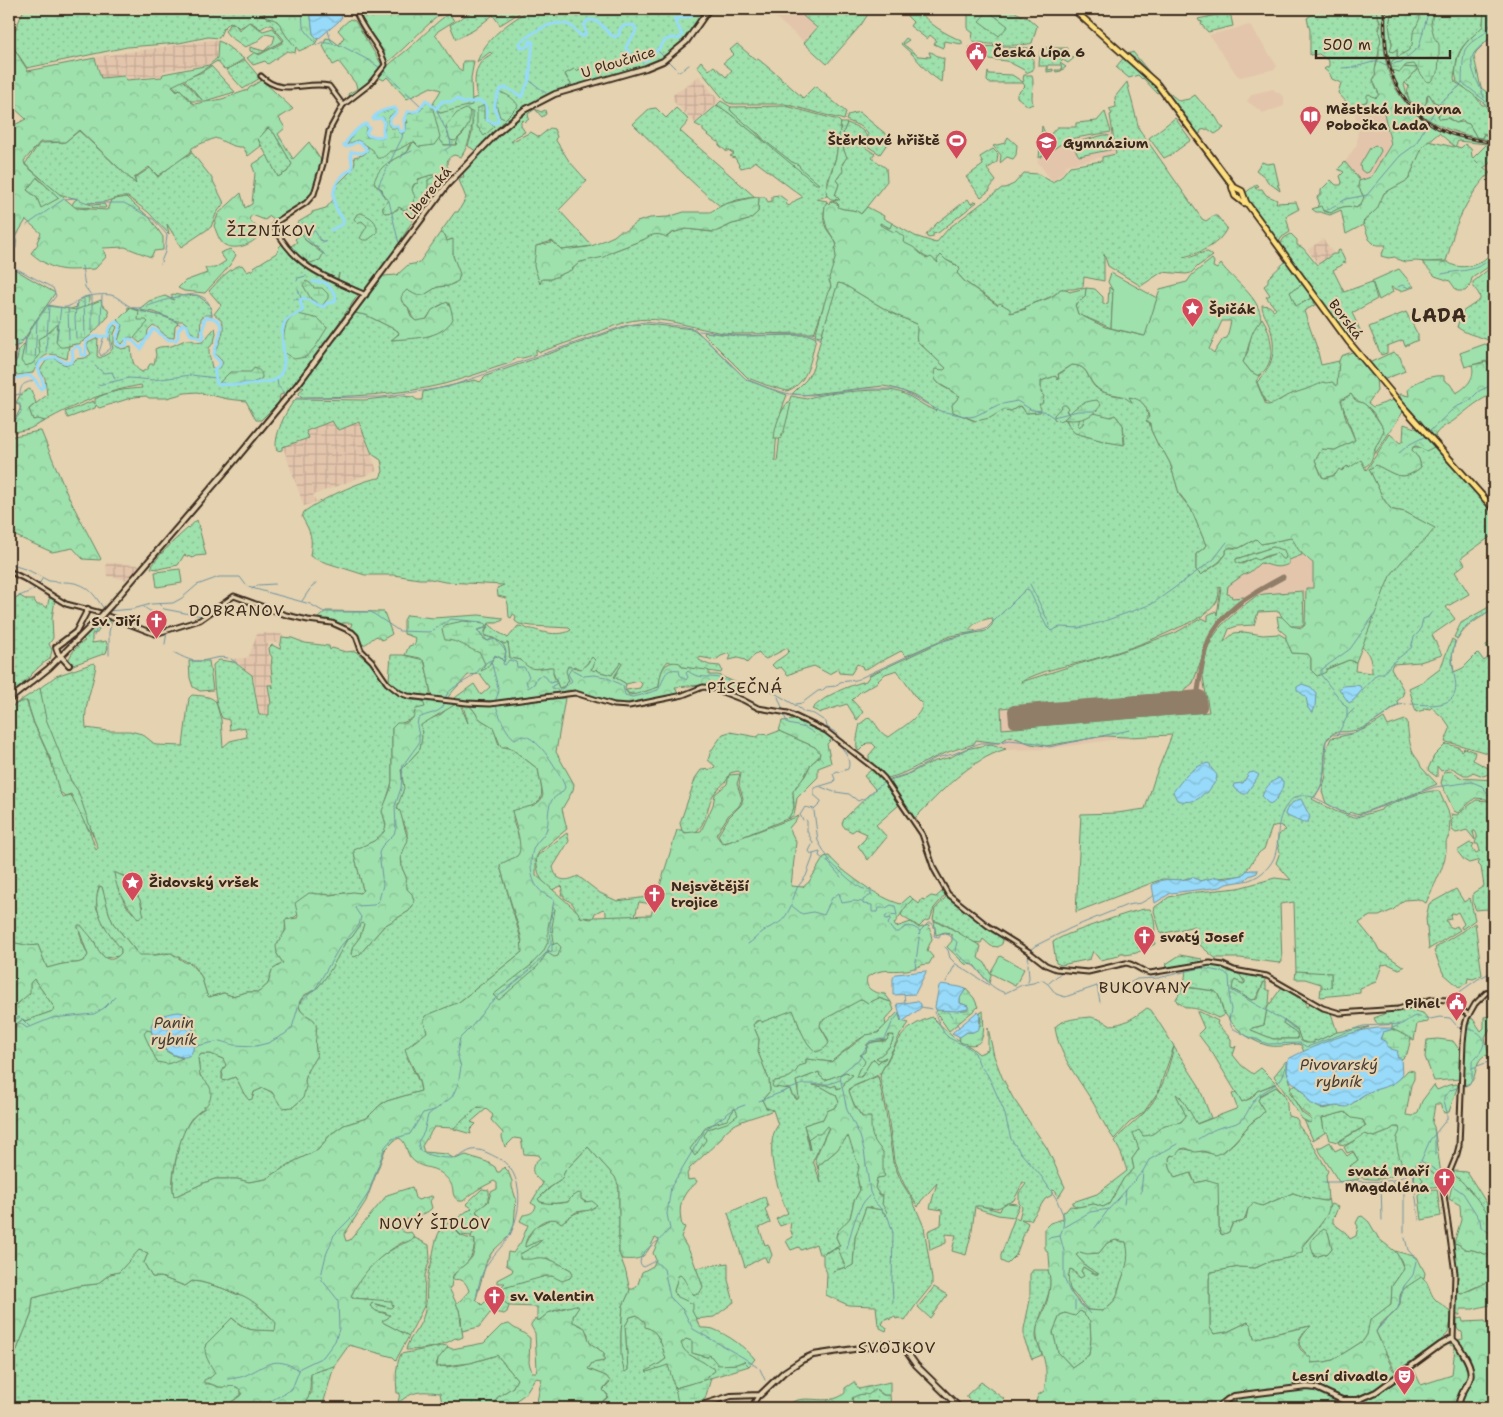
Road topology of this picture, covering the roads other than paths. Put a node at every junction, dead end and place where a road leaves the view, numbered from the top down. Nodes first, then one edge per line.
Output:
1 (355, 9) edge
2 (709, 9) edge
3 (1073, 9) edge
4 (261, 76) dead end
5 (344, 106) junction
6 (496, 134) joint
7 (1213, 159) junction
8 (1236, 190) junction
9 (1241, 198) junction
10 (366, 295) junction
11 (1494, 509) edge
12 (9, 571) edge
13 (88, 609) junction
14 (102, 614) junction
15 (61, 656) junction
16 (69, 666) dead end
17 (9, 700) edge
18 (1494, 989) edge
19 (1468, 1015) junction
20 (1453, 1340) junction
21 (758, 1396) junction
22 (692, 1408) edge
23 (752, 1408) edge
24 (960, 1408) edge
25 (1217, 1408) edge
26 (1458, 1408) edge

1 - 5 street
2 - 6 main road, U Ploučnice
3 - 7 main road, Borská
4 - 5 street
5 - 10 street
6 - 10 main road, Liberecká
7 - 8 main road, Borská
7 - 8 main road, Borská
8 - 9 main road, Borská
8 - 9 main road, Borská
9 - 11 main road, Borská
10 - 14 main road, Liberecká, bridge
12 - 13 street
13 - 14 street
13 - 15 main road
14 - 15 main road, Liberecká
14 - 19 street
15 - 16 main road
15 - 17 main road, Liberecká
18 - 19 street
19 - 20 street
20 - 25 main road
20 - 26 main road
21 - 22 main road
21 - 23 street
21 - 24 main road

